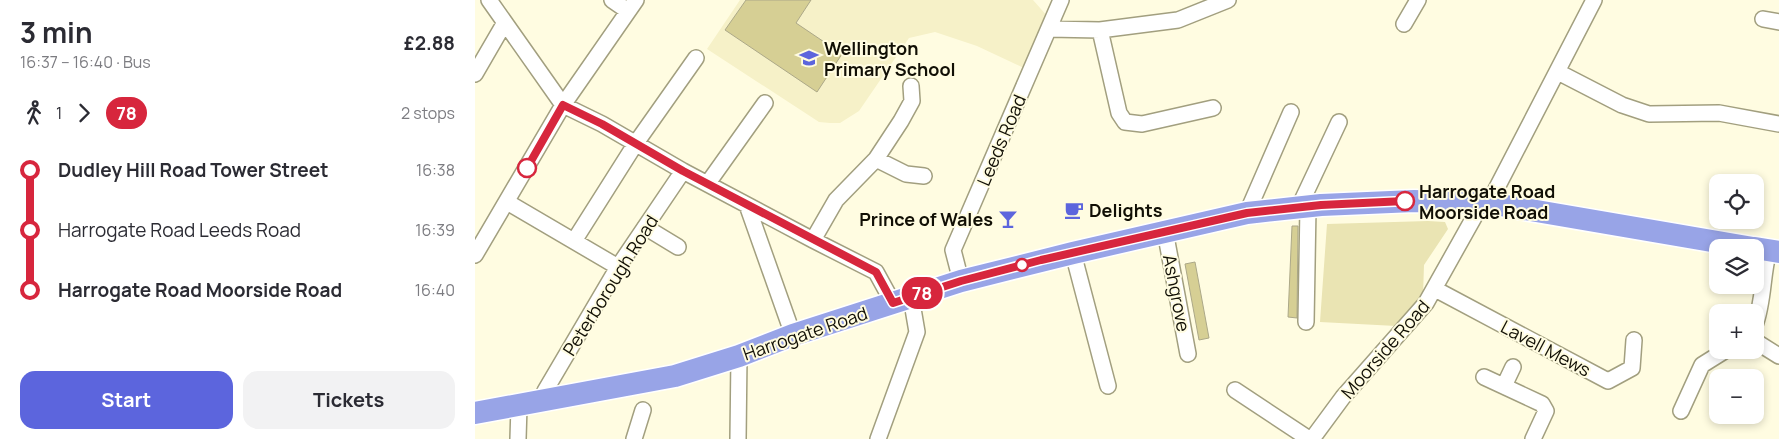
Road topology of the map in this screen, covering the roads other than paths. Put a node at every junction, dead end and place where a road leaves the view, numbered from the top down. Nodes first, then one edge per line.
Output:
1 (489, 0) edge
2 (612, 0) edge
3 (1061, 0) edge
4 (1228, 0) edge
5 (1418, 0) edge
6 (1587, 2) edge
7 (632, 5) edge
8 (1763, 19) dead end
9 (1779, 22) edge
10 (504, 24) junction
11 (1404, 24) dead end
12 (1049, 29) junction
13 (1100, 30) junction
14 (696, 58) dead end
15 (1558, 72) junction
16 (475, 74) edge
17 (911, 86) dead end
18 (765, 103) dead end
19 (563, 105) junction
20 (1213, 108) dead end
21 (1291, 112) dead end
22 (1339, 122) dead end
23 (1779, 124) edge
24 (636, 143) junction
25 (877, 159) junction
26 (683, 171) junction
27 (924, 176) dead end
28 (708, 183) junction
29 (507, 202) junction
30 (1486, 203) junction
31 (747, 205) junction
32 (1303, 207) junction
33 (1247, 213) junction
34 (645, 227) junction
35 (1165, 231) junction
36 (813, 240) junction
37 (1709, 240) edge
38 (574, 241) junction
39 (678, 247) dead end
40 (1764, 249) edge
41 (1073, 253) junction
42 (475, 255) edge
43 (618, 267) junction
44 (1764, 274) edge
45 (961, 281) junction
46 (1435, 289) junction
47 (902, 300) junction
48 (1306, 322) dead end
49 (793, 335) junction
50 (1634, 340) dead end
51 (1764, 347) edge
52 (1188, 354) dead end
53 (739, 356) junction
54 (1779, 356) edge
55 (1713, 359) edge
56 (1513, 367) dead end
57 (1484, 377) dead end
58 (1108, 386) dead end
59 (1504, 386) junction
60 (1235, 390) dead end
61 (546, 401) junction
62 (519, 406) junction
63 (643, 410) dead end
64 (1681, 411) dead end
65 (475, 412) edge
66 (518, 439) edge
67 (635, 439) edge
68 (738, 439) edge
69 (879, 439) edge
70 (1311, 439) edge
71 (1533, 439) edge

1 - 10 street
2 - 7 street
3 - 12 street, Leeds Road
4 - 13 street
5 - 11 street
6 - 15 street, Moorside Road
7 - 19 street
8 - 9 street
10 - 16 street
10 - 19 street
12 - 13 street
12 - 45 street, Leeds Road
13 - 20 street
14 - 24 street
15 - 23 street
15 - 30 street, Moorside Road
17 - 25 street
18 - 28 street
19 - 24 street
19 - 29 street
21 - 33 street
22 - 32 street
24 - 26 street
24 - 38 street
25 - 27 street
25 - 36 street
26 - 28 street
26 - 34 street, Peterborough Road
28 - 31 street
29 - 38 street
29 - 42 street
30 - 32 highway, Harrogate Road
30 - 37 highway, Harrogate Road
30 - 46 street, Moorside Road
31 - 36 street
31 - 49 street
32 - 33 highway, Harrogate Road
32 - 48 street
33 - 35 highway, Harrogate Road
34 - 39 street
34 - 43 street, Peterborough Road
35 - 41 highway, Harrogate Road
35 - 52 street, Ashgrove
36 - 47 street
38 - 43 street
40 - 44 street
41 - 45 highway, Harrogate Road
41 - 58 street
43 - 61 street, Peterborough Road
45 - 47 highway, Harrogate Road
46 - 50 street, Lavell Mews
46 - 70 street, Moorside Road
47 - 49 highway, Harrogate Road
47 - 69 street
49 - 53 highway, Harrogate Road
51 - 54 street
53 - 61 highway, Harrogate Road
53 - 68 street
55 - 64 street
56 - 59 street
57 - 59 street
59 - 71 street
60 - 70 street
61 - 62 highway, Harrogate Road
62 - 65 highway, Harrogate Road
62 - 66 street
63 - 67 street

